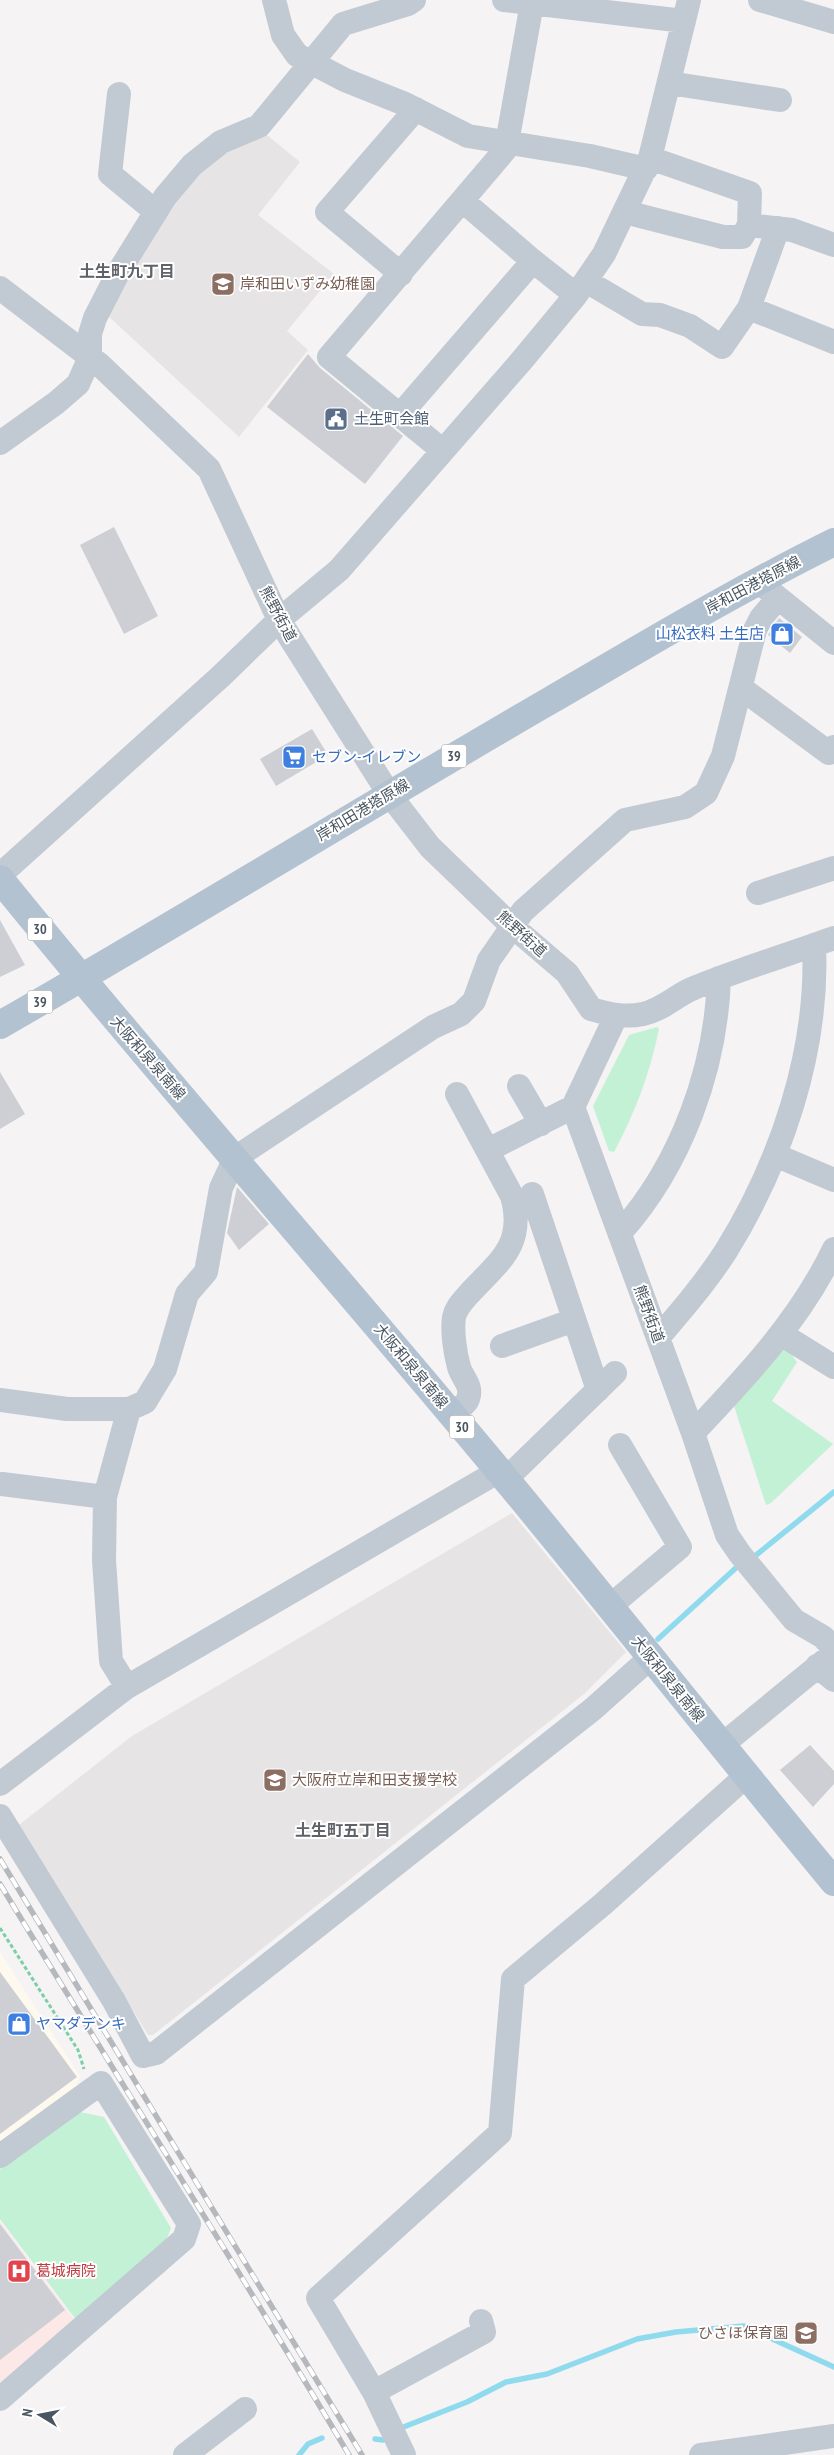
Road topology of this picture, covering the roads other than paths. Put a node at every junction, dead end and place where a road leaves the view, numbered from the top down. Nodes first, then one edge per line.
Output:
1 (274, 0) edge
2 (414, 0) edge
3 (504, 0) edge
4 (760, 0) edge
5 (532, 3) junction
6 (686, 11) edge
7 (834, 22) edge
8 (312, 63) junction
9 (669, 83) junction
10 (119, 94) dead end
11 (780, 100) dead end
12 (416, 109) junction
13 (509, 143) junction
14 (648, 163) junction
15 (464, 202) junction
16 (156, 212) junction
17 (625, 212) junction
18 (750, 225) junction
19 (778, 228) junction
20 (834, 245) edge
21 (533, 261) junction
22 (401, 274) junction
23 (0, 288) edge
24 (581, 288) junction
25 (749, 308) junction
26 (834, 342) edge
27 (90, 357) junction
28 (400, 415) junction
29 (0, 443) edge
30 (442, 450) junction
31 (834, 542) edge
32 (757, 580) junction
33 (778, 598) junction
34 (278, 620) junction
35 (834, 643) edge
36 (740, 688) junction
37 (834, 747) edge
38 (390, 794) junction
39 (834, 868) edge
40 (0, 875) edge
41 (0, 879) edge
42 (758, 893) dead end
43 (512, 926) junction
44 (824, 942) edge
45 (719, 978) junction
46 (80, 979) junction
47 (616, 1016) junction
48 (0, 1025) edge
49 (519, 1086) dead end
50 (457, 1094) dead end
51 (573, 1107) junction
52 (541, 1124) junction
53 (488, 1150) junction
54 (775, 1155) junction
55 (235, 1158) junction
56 (834, 1180) edge
57 (532, 1194) dead end
58 (620, 1233) junction
59 (832, 1259) edge
60 (574, 1320) junction
61 (781, 1334) junction
62 (658, 1338) junction
63 (502, 1346) dead end
64 (834, 1367) edge
65 (615, 1373) dead end
66 (598, 1390) junction
67 (0, 1400) edge
68 (129, 1409) junction
69 (451, 1414) junction
70 (693, 1434) junction
71 (620, 1445) dead end
72 (503, 1475) junction
73 (2, 1484) dead end
74 (105, 1497) junction
75 (609, 1607) junction
76 (650, 1658) junction
77 (830, 1662) edge
78 (128, 1687) junction
79 (722, 1745) junction
80 (746, 1776) junction
81 (0, 1784) edge
82 (0, 1816) edge
83 (834, 1882) edge
84 (0, 2156) edge
85 (481, 2321) dead end
86 (374, 2392) junction
87 (0, 2399) edge
88 (245, 2409) dead end
89 (834, 2436) edge
90 (185, 2455) edge
91 (404, 2455) edge
92 (701, 2455) edge

1 - 8 street
2 - 8 street
3 - 5 street
4 - 7 street
5 - 6 street
5 - 13 street
6 - 9 street
8 - 12 street
8 - 16 street
9 - 11 street
9 - 14 street
10 - 16 street
12 - 13 street
12 - 22 street
13 - 14 street
13 - 15 street
14 - 17 street
14 - 18 street
15 - 21 street
15 - 22 street
16 - 27 street
17 - 18 street
17 - 24 street
18 - 19 street
19 - 20 street
19 - 25 street
21 - 24 street
21 - 28 street
22 - 28 street
23 - 27 street, 熊野街道
24 - 25 street
24 - 30 street
25 - 26 street
27 - 29 street
27 - 34 street, 熊野街道
28 - 30 street
30 - 34 street
31 - 32 main road, 岸和田港塔原線 / 39
32 - 33 street
32 - 38 main road, 岸和田港塔原線 / 39
33 - 35 street
33 - 36 street
34 - 38 street, 熊野街道
34 - 40 street
36 - 37 street
36 - 43 street
38 - 43 street, 熊野街道
38 - 46 main road, 岸和田港塔原線 / 39
39 - 42 street
41 - 46 main road, 大阪和泉泉南線 / 30
43 - 47 street, 熊野街道
43 - 55 street
44 - 45 street, 熊野街道
44 - 54 street
45 - 47 street, 熊野街道
45 - 58 street
46 - 48 main road, 岸和田港塔原線 / 39
46 - 55 main road, 大阪和泉泉南線 / 30
47 - 51 street
49 - 52 street
50 - 53 street
51 - 52 street
51 - 58 street, 熊野街道
52 - 53 street
53 - 69 street
54 - 56 street
54 - 62 street
55 - 68 street
55 - 69 main road, 大阪和泉泉南線 / 30
57 - 60 street
58 - 62 street, 熊野街道
59 - 61 street
60 - 63 street
60 - 66 street
61 - 64 street
61 - 70 street
62 - 70 street, 熊野街道
65 - 66 street
66 - 72 street
67 - 68 street
68 - 74 street
69 - 72 main road, 大阪和泉泉南線 / 30
70 - 77 street, 熊野街道
71 - 75 street
72 - 75 main road, 大阪和泉泉南線 / 30
72 - 78 street
73 - 74 street
74 - 78 street
75 - 76 main road, 大阪和泉泉南線 / 30
76 - 79 main road, 大阪和泉泉南線 / 30
76 - 82 street
77 - 79 street
78 - 81 street
79 - 80 main road, 大阪和泉泉南線 / 30
80 - 83 main road, 大阪和泉泉南線 / 30
80 - 86 street
84 - 87 street
85 - 86 street
86 - 91 street
88 - 90 street
89 - 92 street

